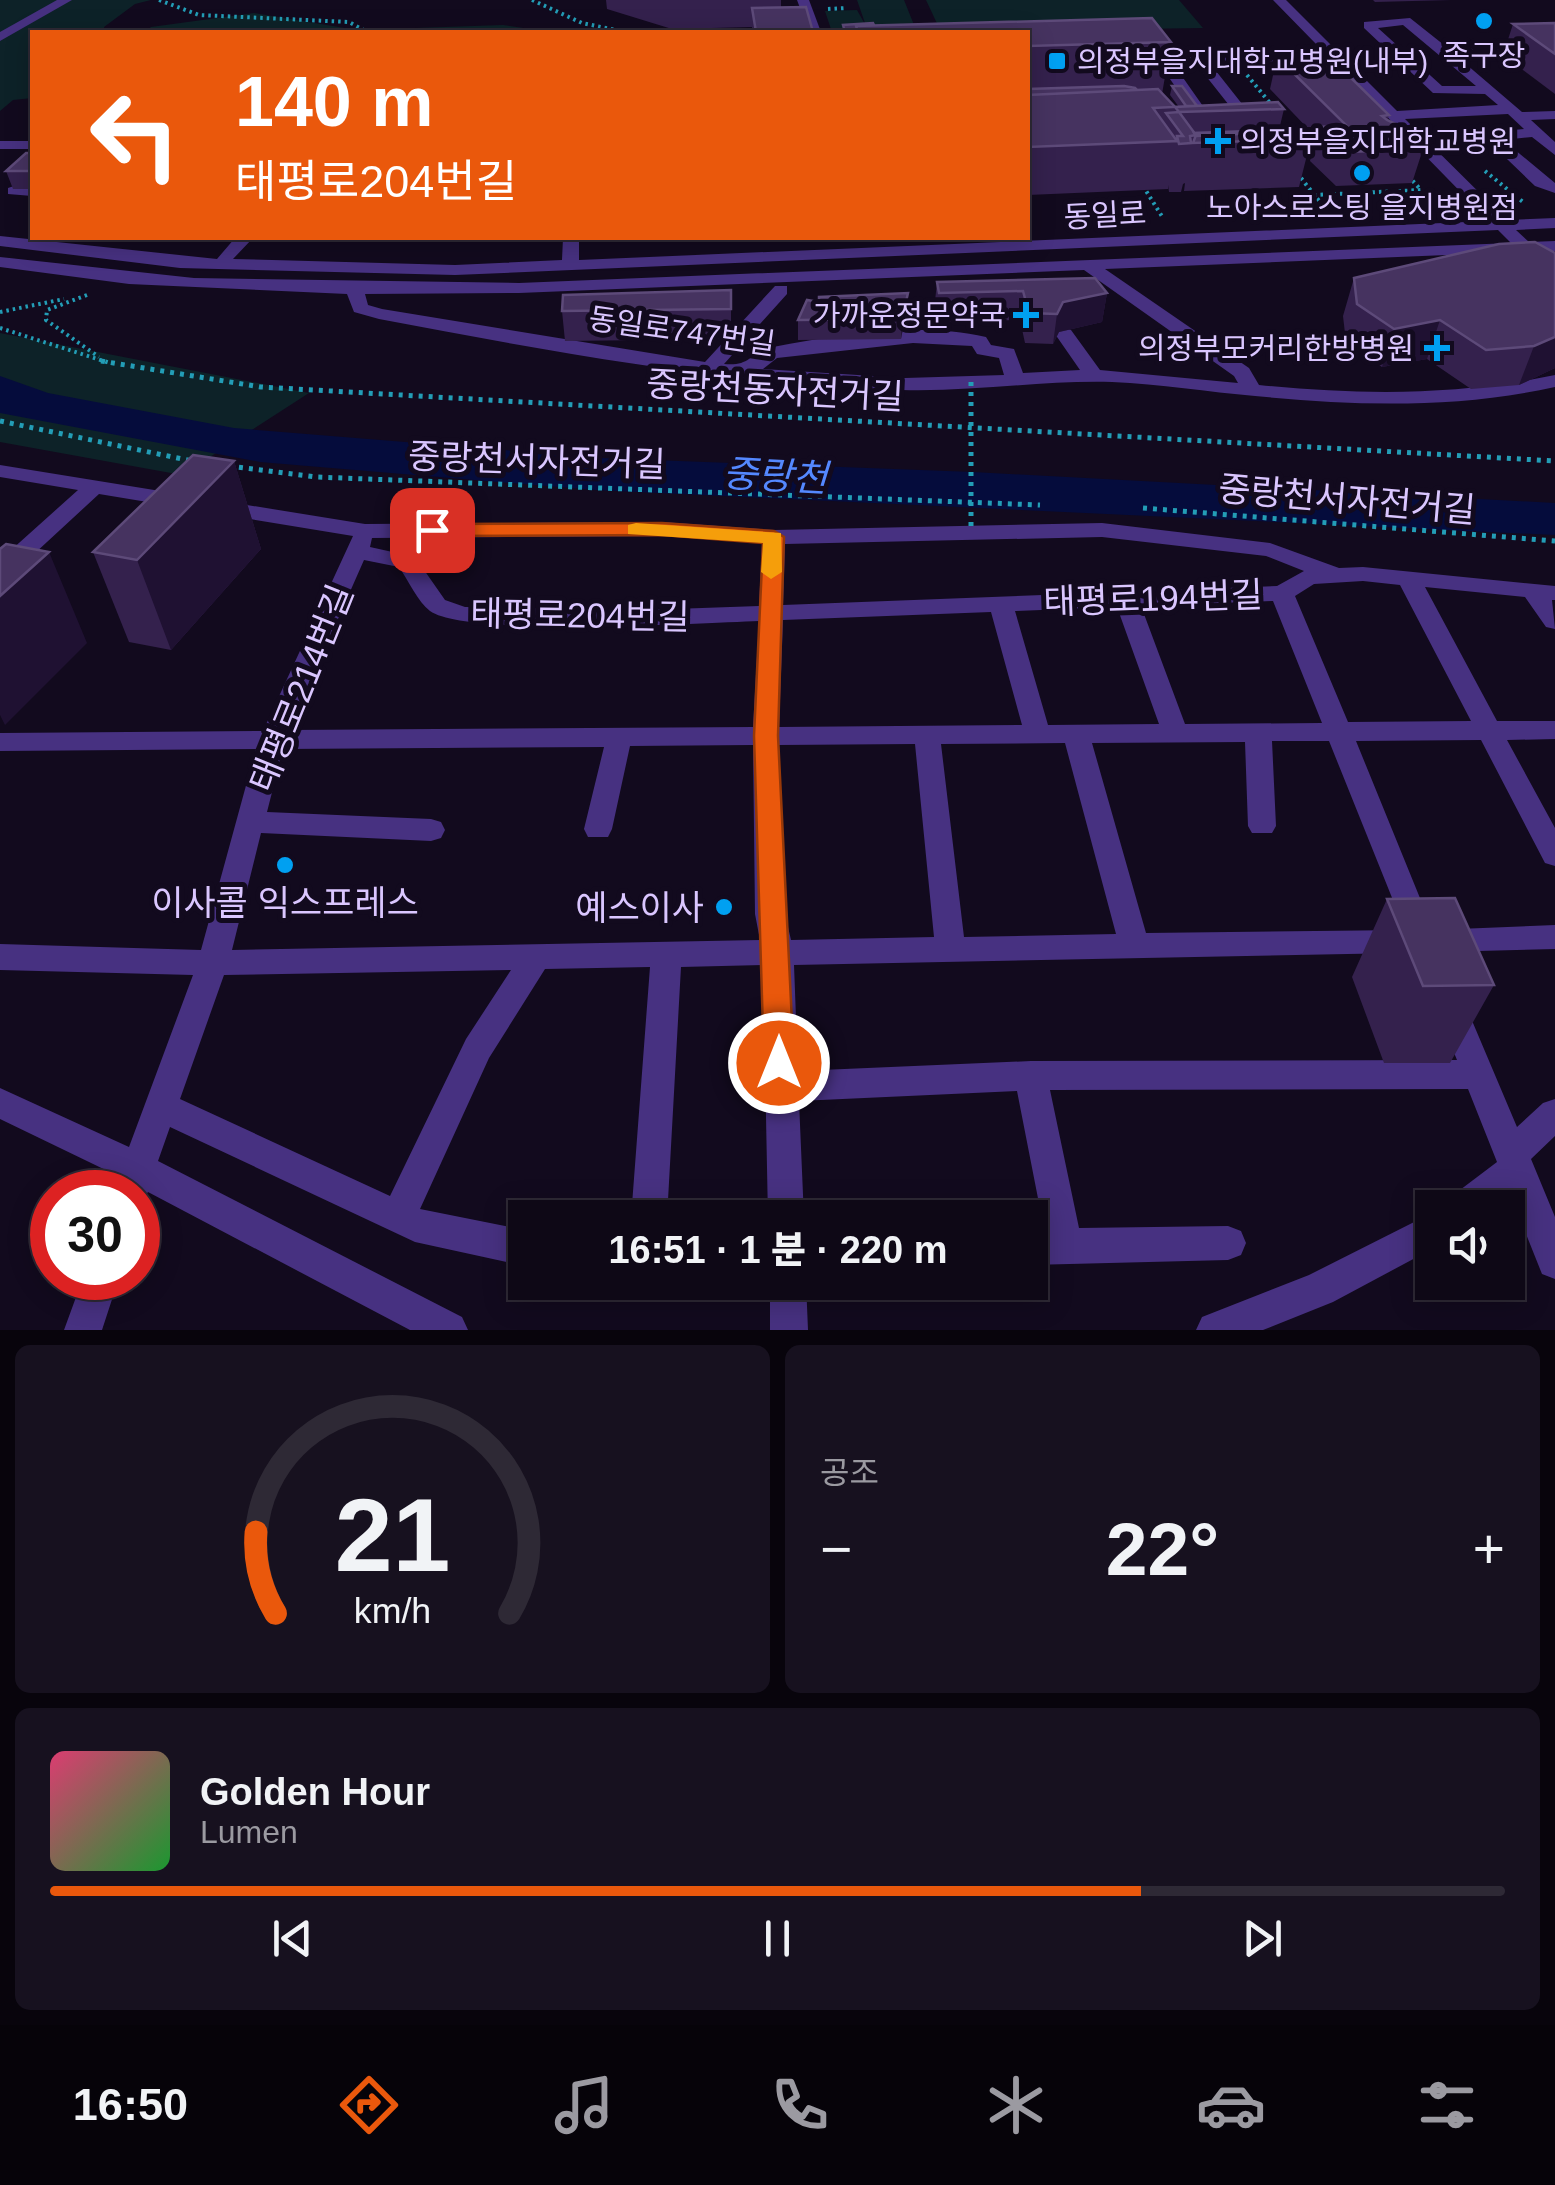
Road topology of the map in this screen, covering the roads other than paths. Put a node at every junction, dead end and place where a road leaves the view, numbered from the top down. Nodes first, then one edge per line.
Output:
1 (66, 0) edge
2 (803, 0) edge
3 (1279, 0) edge
4 (814, 30) edge
5 (0, 38) edge
6 (1555, 45) edge
7 (1441, 49) junction
8 (1328, 50) junction
9 (1398, 52) junction
10 (1125, 56) junction
11 (1288, 57) junction
12 (1206, 69) junction
13 (1489, 90) junction
14 (1515, 113) junction
15 (1394, 115) junction
16 (1555, 115) edge
17 (1189, 127) edge
18 (1234, 130) junction
19 (1532, 132) junction
20 (0, 145) edge
21 (30, 145) edge
22 (1555, 150) edge
23 (1555, 188) edge
24 (14, 191) edge
25 (30, 191) edge
26 (1555, 223) edge
27 (1506, 225) junction
28 (242, 240) edge
29 (570, 240) edge
30 (0, 241) edge
31 (878, 246) edge
32 (1528, 246) junction
33 (1555, 246) edge
34 (0, 262) edge
35 (1086, 264) junction
36 (222, 265) junction
37 (570, 268) junction
38 (886, 273) junction
39 (1555, 278) edge
40 (355, 290) junction
41 (782, 290) dead end
42 (1064, 334) dead end
43 (712, 366) junction
44 (746, 372) junction
45 (1096, 379) junction
46 (1015, 380) junction
47 (1555, 382) edge
48 (1253, 391) junction
49 (0, 471) edge
50 (92, 489) junction
51 (774, 537) junction
52 (361, 541) junction
53 (0, 573) edge
54 (1336, 576) junction
55 (1410, 581) junction
56 (1544, 592) edge
57 (1282, 593) junction
58 (1126, 599) junction
59 (1000, 604) junction
60 (769, 614) junction
61 (1555, 621) edge
62 (1555, 730) edge
63 (1490, 731) junction
64 (1257, 732) junction
65 (1339, 732) junction
66 (1175, 733) junction
67 (1038, 734) junction
68 (1076, 734) junction
69 (927, 735) junction
70 (766, 736) junction
71 (619, 737) junction
72 (272, 740) junction
73 (0, 742) edge
74 (249, 822) junction
75 (1262, 826) dead end
76 (598, 829) dead end
77 (431, 830) dead end
78 (1555, 855) edge
79 (1555, 936) edge
80 (1424, 941) junction
81 (1135, 947) junction
82 (950, 949) junction
83 (778, 952) junction
84 (666, 954) junction
85 (536, 956) junction
86 (0, 957) edge
87 (213, 963) junction
88 (1479, 1074) junction
89 (1031, 1076) junction
90 (779, 1087) junction
91 (0, 1104) edge
92 (162, 1107) junction
93 (1555, 1114) edge
94 (1514, 1162) junction
95 (119, 1170) edge
96 (138, 1170) edge
97 (1485, 1190) edge
98 (160, 1194) edge
99 (650, 1200) edge
100 (785, 1200) edge
101 (1043, 1200) edge
102 (398, 1217) junction
103 (1547, 1219) edge
104 (1415, 1239) edge
105 (1228, 1243) dead end
106 (508, 1245) edge
107 (1048, 1247) edge
108 (1555, 1261) edge
109 (93, 1300) edge
110 (789, 1300) edge
111 (83, 1330) edge
112 (449, 1330) edge
113 (790, 1330) edge
114 (1215, 1330) edge

1 - 5 street
2 - 4 street
3 - 8 street
6 - 7 street
7 - 9 street
7 - 9 street
7 - 13 street
8 - 10 street
8 - 11 street
8 - 15 street
9 - 13 street
10 - 11 street
10 - 12 street
11 - 12 street
12 - 18 street
12 - 18 street
13 - 14 street
14 - 15 street
14 - 16 street
14 - 19 street
15 - 27 street
17 - 18 street
19 - 22 street
19 - 23 street
20 - 21 street
24 - 25 street
26 - 27 street, 동일로
27 - 31 street, 동일로
27 - 32 street
28 - 36 street
29 - 37 street
30 - 36 street, 동일로
31 - 37 street, 동일로
31 - 38 street
32 - 33 street, 동일로
32 - 35 street, 동일로
32 - 39 street
34 - 40 street, 동일로
35 - 38 street, 동일로
35 - 48 street
36 - 37 street, 동일로
38 - 40 street, 동일로
40 - 43 street, 동일로747번길
41 - 43 street
42 - 45 street
43 - 44 street, 동일로747번길
44 - 46 street, 동일로747번길
44 - 46 street
45 - 46 street, 동일로747번길
45 - 48 street, 동일로747번길
47 - 48 street, 동일로747번길
49 - 50 street
50 - 52 street
50 - 53 street
51 - 52 street
51 - 54 street
51 - 60 street
52 - 60 street, 태평로204번길
52 - 72 street, 태평로214번길
54 - 55 street
54 - 57 street
55 - 56 street
55 - 63 street
56 - 61 street
57 - 58 street, 태평로194번길
57 - 65 street, 태평로194번길
58 - 59 street, 태평로194번길
58 - 66 street
59 - 60 street, 태평로194번길
59 - 67 street
60 - 70 street
62 - 63 street
63 - 65 street
63 - 78 street
64 - 65 street
64 - 66 street
64 - 75 street
65 - 80 street, 태평로194번길
66 - 68 street
67 - 68 street
67 - 69 street
68 - 81 street
69 - 70 street
69 - 82 street
70 - 71 street
70 - 83 street
71 - 72 street
71 - 76 street
72 - 73 street
72 - 74 street, 태평로214번길
74 - 77 street
74 - 87 street, 태평로214번길
79 - 80 street
80 - 81 street
80 - 88 street, 태평로194번길
81 - 82 street
82 - 83 street
83 - 84 street
83 - 90 street
84 - 85 street
84 - 99 street
85 - 87 street
85 - 102 street
86 - 87 street
87 - 92 street, 태평로214번길
88 - 89 street
88 - 94 street, 태평로194번길
89 - 90 street
89 - 101 street
90 - 100 street
91 - 95 street
92 - 96 street, 태평로214번길
92 - 102 street
93 - 94 street
94 - 97 street
94 - 103 street, 태평로194번길
98 - 112 street
102 - 106 street
103 - 108 street, 태평로194번길
104 - 114 street
105 - 107 street
109 - 111 street
110 - 113 street

